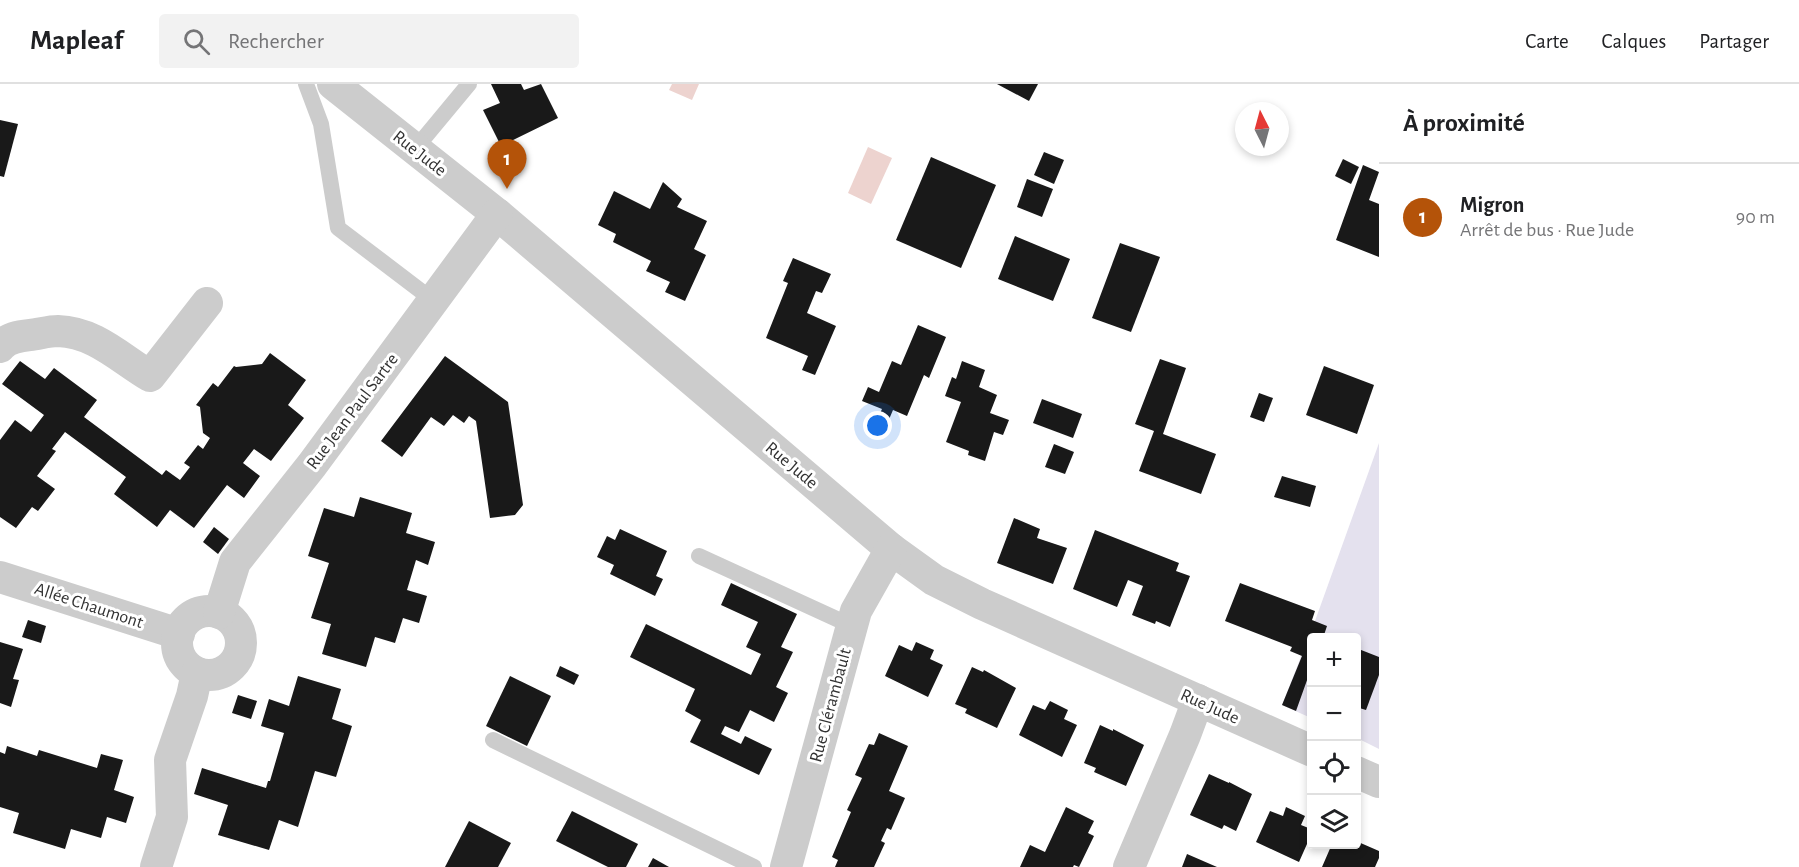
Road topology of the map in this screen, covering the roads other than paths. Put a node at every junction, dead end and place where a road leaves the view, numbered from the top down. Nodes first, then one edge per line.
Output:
1 (306, 84) edge
2 (333, 84) edge
3 (470, 84) edge
4 (415, 149) junction
5 (497, 214) junction
6 (434, 301) junction
7 (207, 303) dead end
8 (0, 347) edge
9 (891, 549) junction
10 (699, 556) dead end
11 (0, 577) edge
12 (219, 613) junction
13 (852, 626) junction
14 (179, 634) junction
15 (197, 673) junction
16 (1198, 700) junction
17 (493, 740) dead end
18 (1307, 750) edge
19 (1361, 774) edge
20 (1379, 782) edge
21 (156, 867) edge
22 (754, 867) edge
23 (786, 867) edge
24 (1129, 867) edge

1 - 6 lane
2 - 4 street, Rue Jude
3 - 4 lane
4 - 5 street, Rue Jude
5 - 6 street, Rue Jean Paul Sartre
5 - 9 street, Rue Jude
6 - 12 street, Rue Jean Paul Sartre
7 - 8 street
9 - 13 street, Rue Clérambault
9 - 16 street, Rue Jude
10 - 13 lane
11 - 14 street, Allée Chaumont
12 - 14 street
12 - 15 street
13 - 23 street, Rue Clérambault
14 - 15 street
15 - 21 street
16 - 18 street, Rue Jude
16 - 24 street
17 - 22 lane
19 - 20 street

